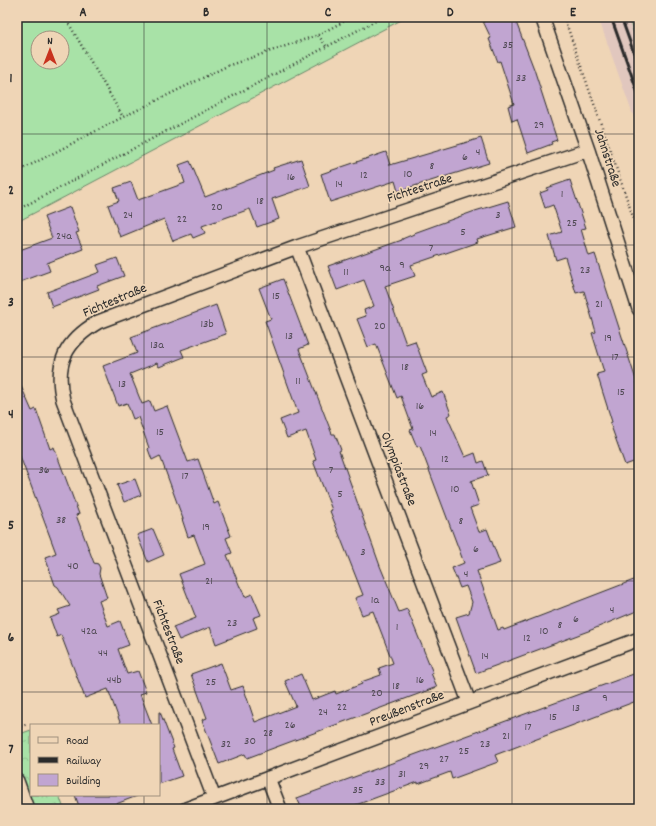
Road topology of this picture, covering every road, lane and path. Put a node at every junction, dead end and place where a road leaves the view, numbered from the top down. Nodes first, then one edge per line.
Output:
1 (65, 17) edge
2 (352, 17) edge
3 (383, 17) edge
4 (542, 17) edge
5 (564, 17) edge
6 (318, 34) junction
7 (327, 47) junction
8 (123, 117) junction
9 (588, 150) junction
10 (17, 172) edge
11 (17, 210) edge
12 (639, 234) edge
13 (297, 247) junction
14 (639, 309) edge
15 (639, 639) edge
16 (469, 702) junction
17 (27, 724) dead end
18 (17, 728) edge
19 (268, 778) junction
20 (17, 782) edge
21 (214, 798) junction
22 (27, 809) edge
23 (186, 809) edge
24 (280, 809) edge

1 - 8 path
2 - 6 path
3 - 7 path
4 - 9 street, Jahnstraße
5 - 12 path
6 - 7 path
6 - 8 path
7 - 11 path
8 - 10 path
9 - 13 street, Fichtestraße
9 - 14 street, Jahnstraße
13 - 16 street, Olympiastraße
13 - 21 street, Fichtestraße
15 - 16 street, Preußenstraße
16 - 19 street, Preußenstraße
17 - 18 path
19 - 21 street, Preußenstraße
19 - 24 street
20 - 22 street
21 - 23 street, Preußenstraße

